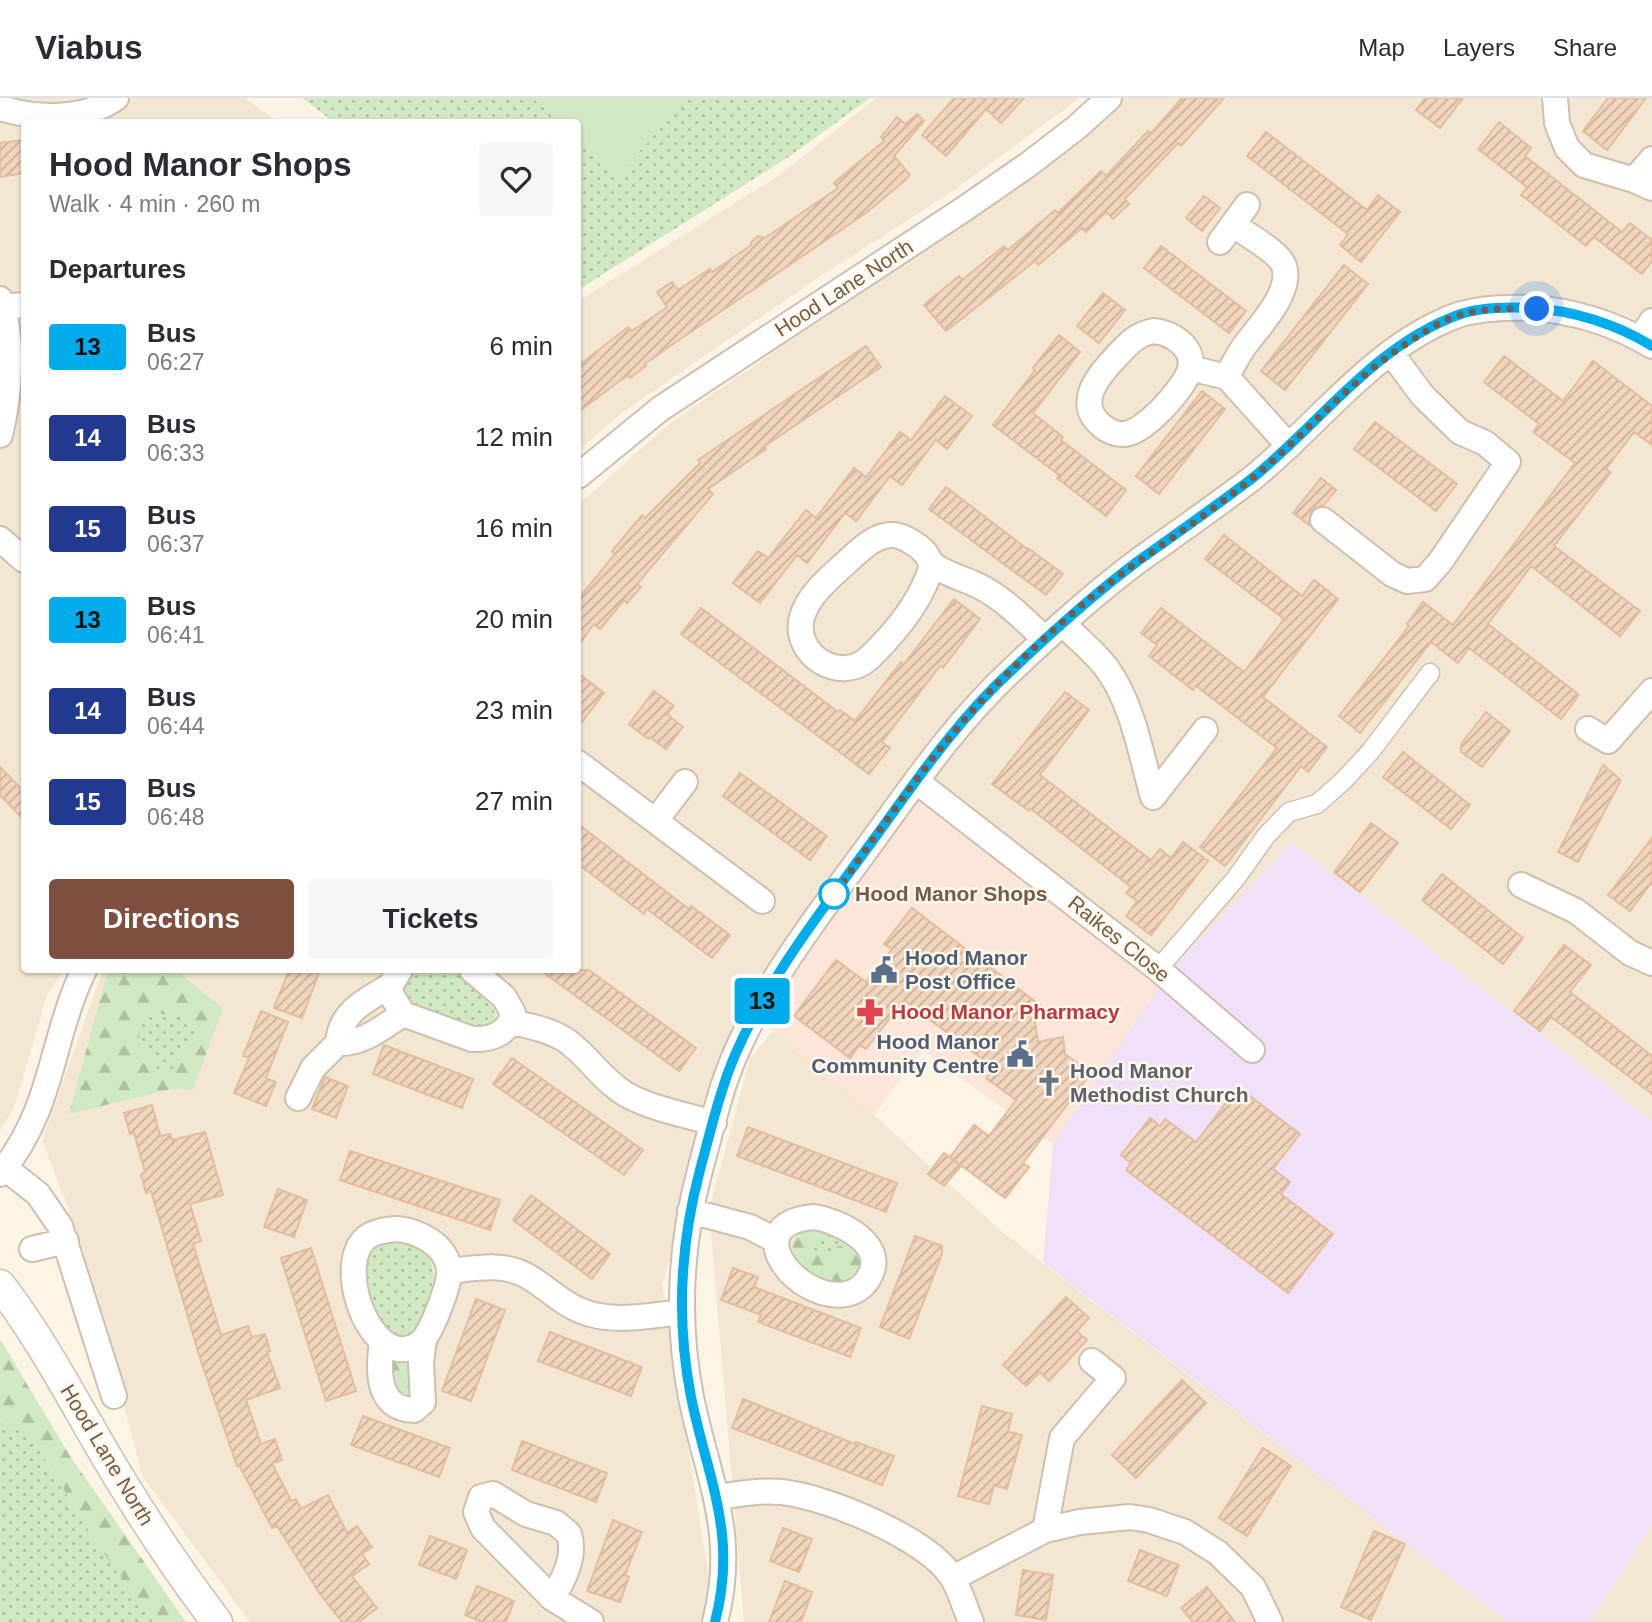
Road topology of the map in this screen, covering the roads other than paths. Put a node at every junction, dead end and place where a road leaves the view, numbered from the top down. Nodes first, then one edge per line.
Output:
1 (116, 98) edge
2 (1109, 98) edge
3 (1555, 98) edge
4 (0, 108) edge
5 (1652, 159) edge
6 (1643, 184) edge
7 (1233, 224) dead end
8 (9, 303) edge
9 (1648, 335) edge
10 (1391, 353) junction
11 (1190, 368) junction
12 (1227, 377) junction
13 (0, 435) edge
14 (1289, 446) junction
15 (581, 475) edge
16 (1323, 520) dead end
17 (0, 538) edge
18 (21, 557) edge
19 (932, 565) junction
20 (1054, 632) junction
21 (1430, 673) dead end
22 (1652, 691) edge
23 (1588, 729) dead end
24 (1205, 730) dead end
25 (581, 765) edge
26 (916, 781) junction
27 (685, 782) dead end
28 (656, 820) junction
29 (1521, 885) dead end
30 (762, 901) dead end
31 (1652, 963) edge
32 (1158, 969) junction
33 (83, 973) edge
34 (476, 973) edge
35 (395, 978) edge
36 (403, 1014) junction
37 (512, 1022) junction
38 (338, 1043) junction
39 (1252, 1050) dead end
40 (298, 1098) dead end
41 (714, 1123) junction
42 (2, 1171) edge
43 (690, 1211) junction
44 (775, 1240) dead end
45 (66, 1241) junction
46 (32, 1250) dead end
47 (450, 1271) junction
48 (0, 1285) edge
49 (681, 1312) junction
50 (424, 1339) junction
51 (382, 1342) junction
52 (1092, 1361) dead end
53 (114, 1396) dead end
54 (718, 1497) junction
55 (1045, 1530) junction
56 (953, 1578) junction
57 (552, 1598) dead end
58 (218, 1622) edge
59 (591, 1622) edge
60 (715, 1622) edge
61 (971, 1622) edge
62 (1270, 1622) edge

1 - 4 street
2 - 15 street, Hood Lane North
3 - 6 street
5 - 6 street
7 - 12 street
8 - 13 street
9 - 10 street
10 - 14 street
10 - 16 street
11 - 11 street
11 - 12 street
12 - 14 street
14 - 20 street
17 - 18 street
19 - 19 street
19 - 20 street
20 - 24 street
20 - 26 street
21 - 32 street
22 - 23 street
25 - 28 street
26 - 32 street, Raikes Close
26 - 41 street
27 - 28 street
28 - 30 street
29 - 31 street
32 - 39 street, Raikes Close
33 - 42 street, Hood Lane North
34 - 37 street
35 - 36 street
35 - 38 street
36 - 37 street
36 - 38 street
37 - 41 street
38 - 40 street
41 - 43 street
42 - 45 street, Hood Lane North
43 - 44 street
43 - 49 street
45 - 46 street
45 - 53 street, Hood Lane North
47 - 49 street
47 - 50 street
47 - 51 street
48 - 58 street, Hood Lane North
49 - 54 street
50 - 51 street
50 - 51 street
52 - 55 street
54 - 56 street
54 - 60 street
55 - 56 street
55 - 62 street
56 - 61 street
57 - 59 street

